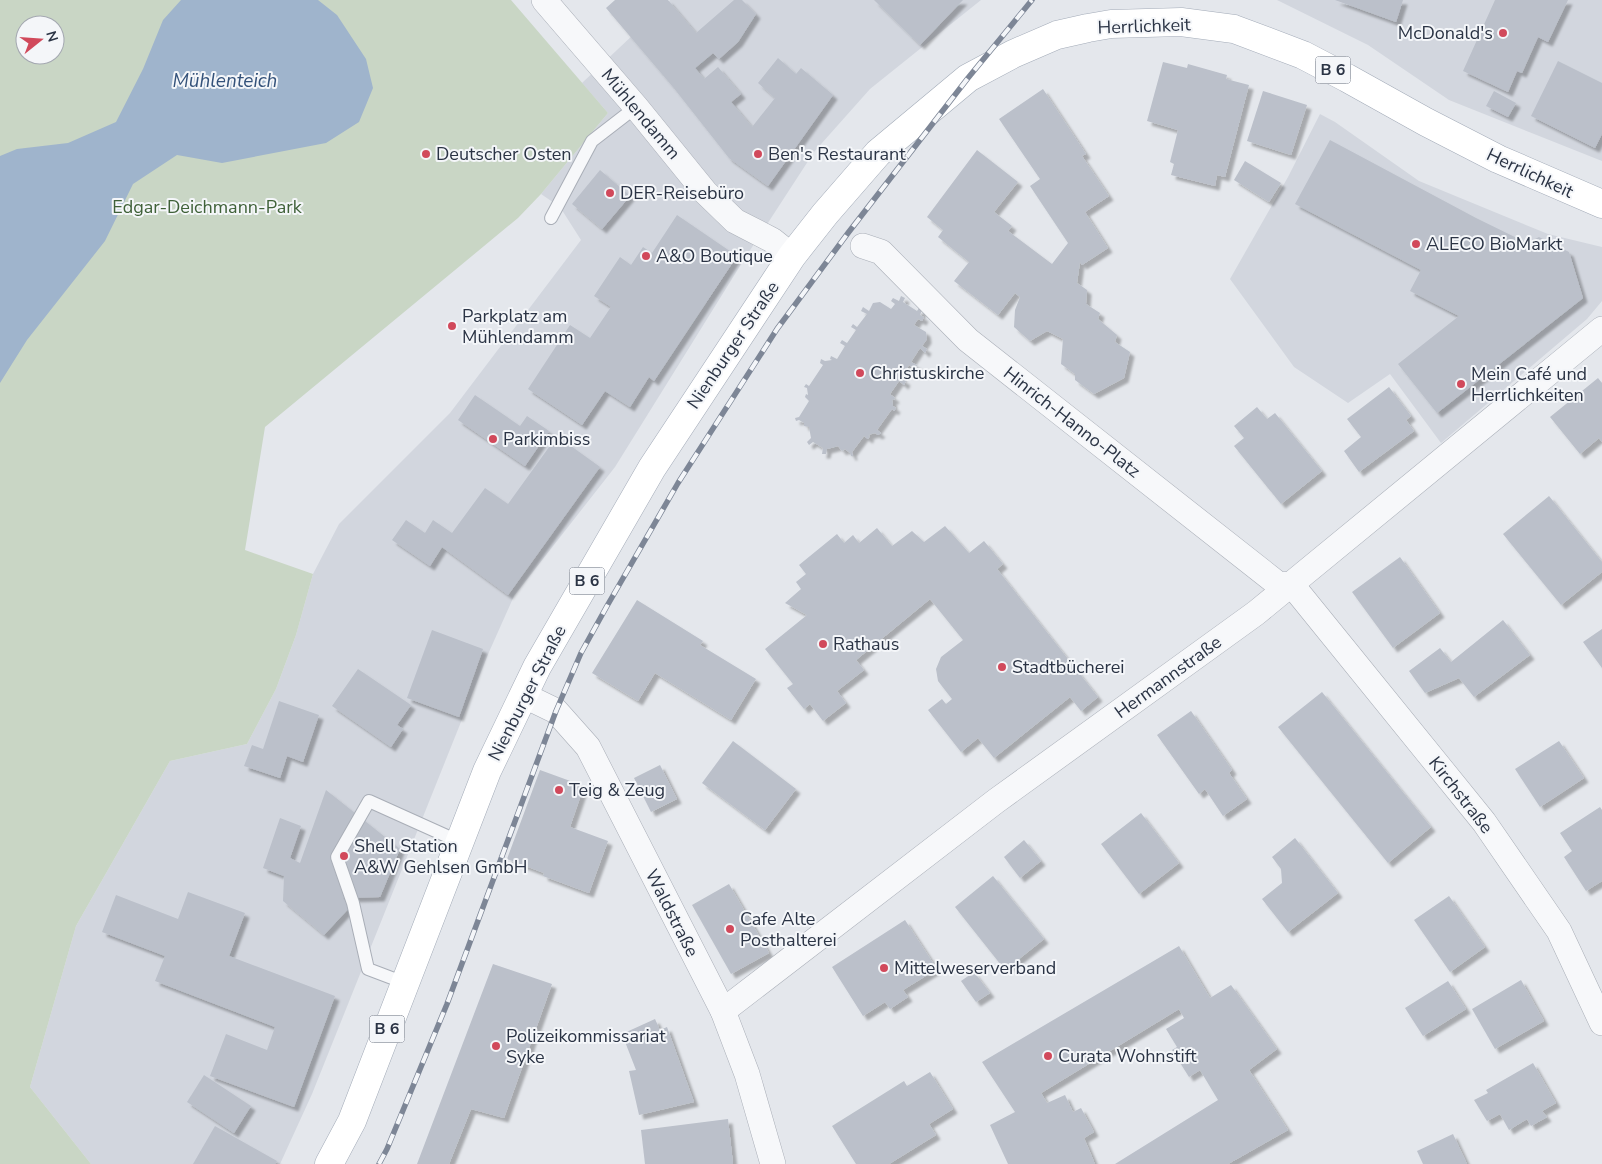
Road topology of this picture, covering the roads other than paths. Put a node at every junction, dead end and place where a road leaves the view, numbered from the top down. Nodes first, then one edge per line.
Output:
1 (544, 0) edge
2 (636, 107) junction
3 (1602, 204) edge
4 (551, 218) dead end
5 (863, 246) dead end
6 (792, 256) junction
7 (1602, 329) edge
8 (1292, 585) junction
9 (523, 695) junction
10 (460, 842) junction
11 (405, 983) junction
12 (723, 1011) junction
13 (1602, 1023) edge
14 (329, 1164) edge
15 (773, 1164) edge

1 - 2 street, Mühlendamm
2 - 4 lane
2 - 6 street, Mühlendamm
3 - 6 main road, Herrlichkeit / B 6
5 - 8 street, Hinrich-Hanno-Platz
6 - 9 main road, Nienburger Straße / B 6
7 - 8 street, Hermannstraße
8 - 12 street, Hermannstraße
8 - 13 street, Kirchstraße
9 - 10 main road, Nienburger Straße / B 6
9 - 12 street, Waldstraße
10 - 11 main road, Nienburger Straße / B 6
10 - 11 lane
11 - 14 main road, Nienburger Straße / B 6
12 - 15 street, Waldstraße

